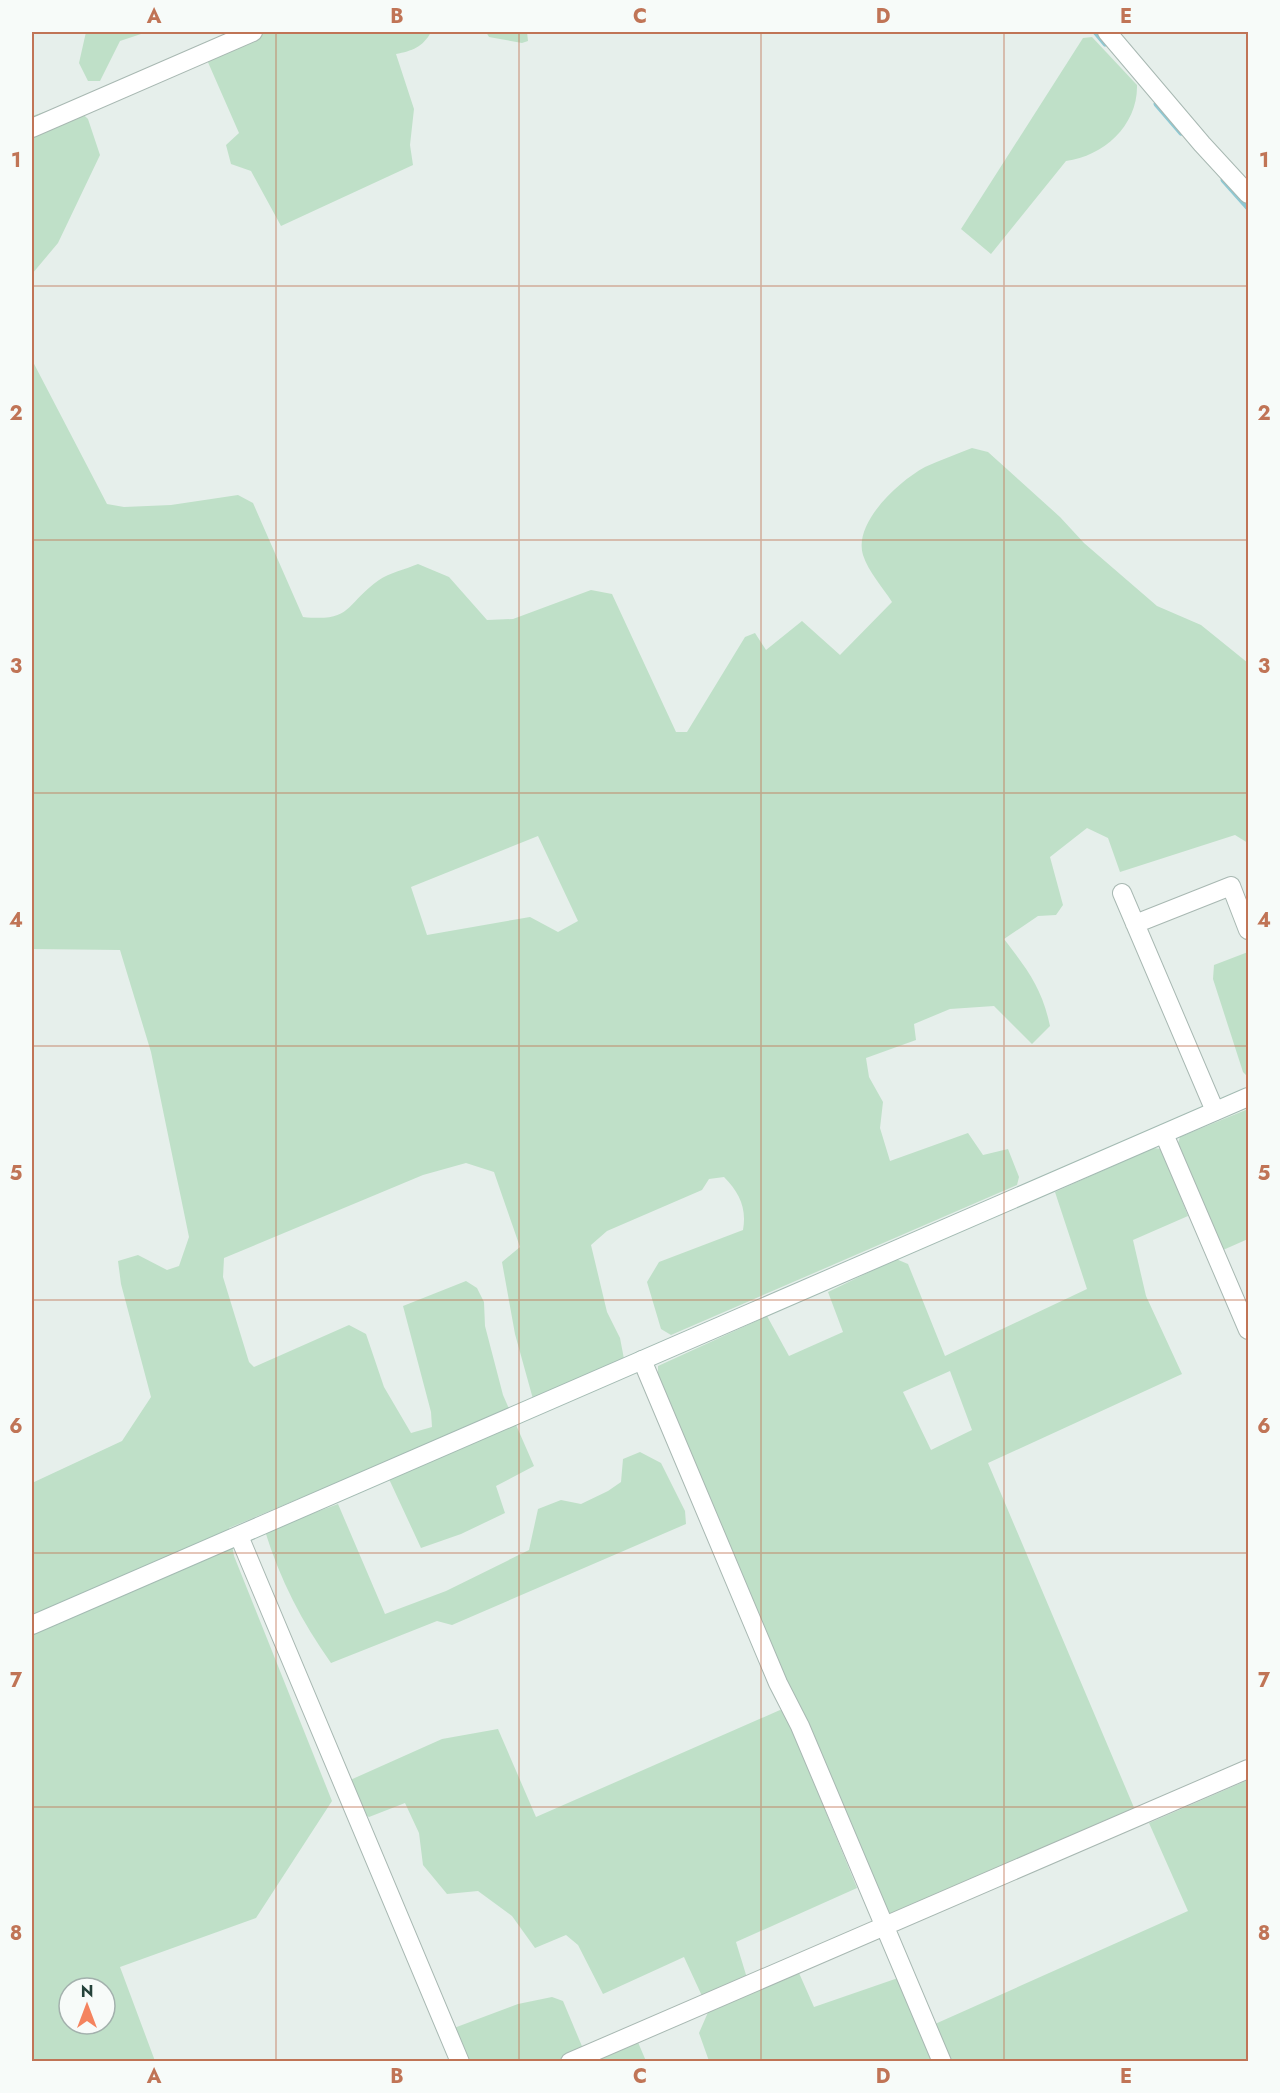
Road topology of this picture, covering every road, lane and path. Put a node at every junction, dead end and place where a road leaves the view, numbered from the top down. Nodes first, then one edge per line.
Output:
1 (253, 32) edge
2 (1107, 32) edge
3 (32, 128) edge
4 (1248, 194) edge
5 (1122, 893) dead end
6 (1135, 924) junction
7 (1248, 930) edge
8 (1248, 1097) edge
9 (1215, 1111) junction
10 (1164, 1134) junction
11 (1248, 1330) edge
12 (642, 1360) junction
13 (239, 1536) junction
14 (32, 1625) edge
15 (1248, 1769) edge
16 (884, 1927) junction
17 (460, 2061) edge
18 (570, 2061) edge
19 (942, 2061) edge

1 - 3 street
2 - 4 street
5 - 6 street
6 - 7 street
6 - 9 street
8 - 9 street
9 - 10 street
10 - 11 street
10 - 12 street
12 - 13 street
12 - 16 street
13 - 14 street
13 - 17 street
15 - 16 street
16 - 18 street
16 - 19 street

